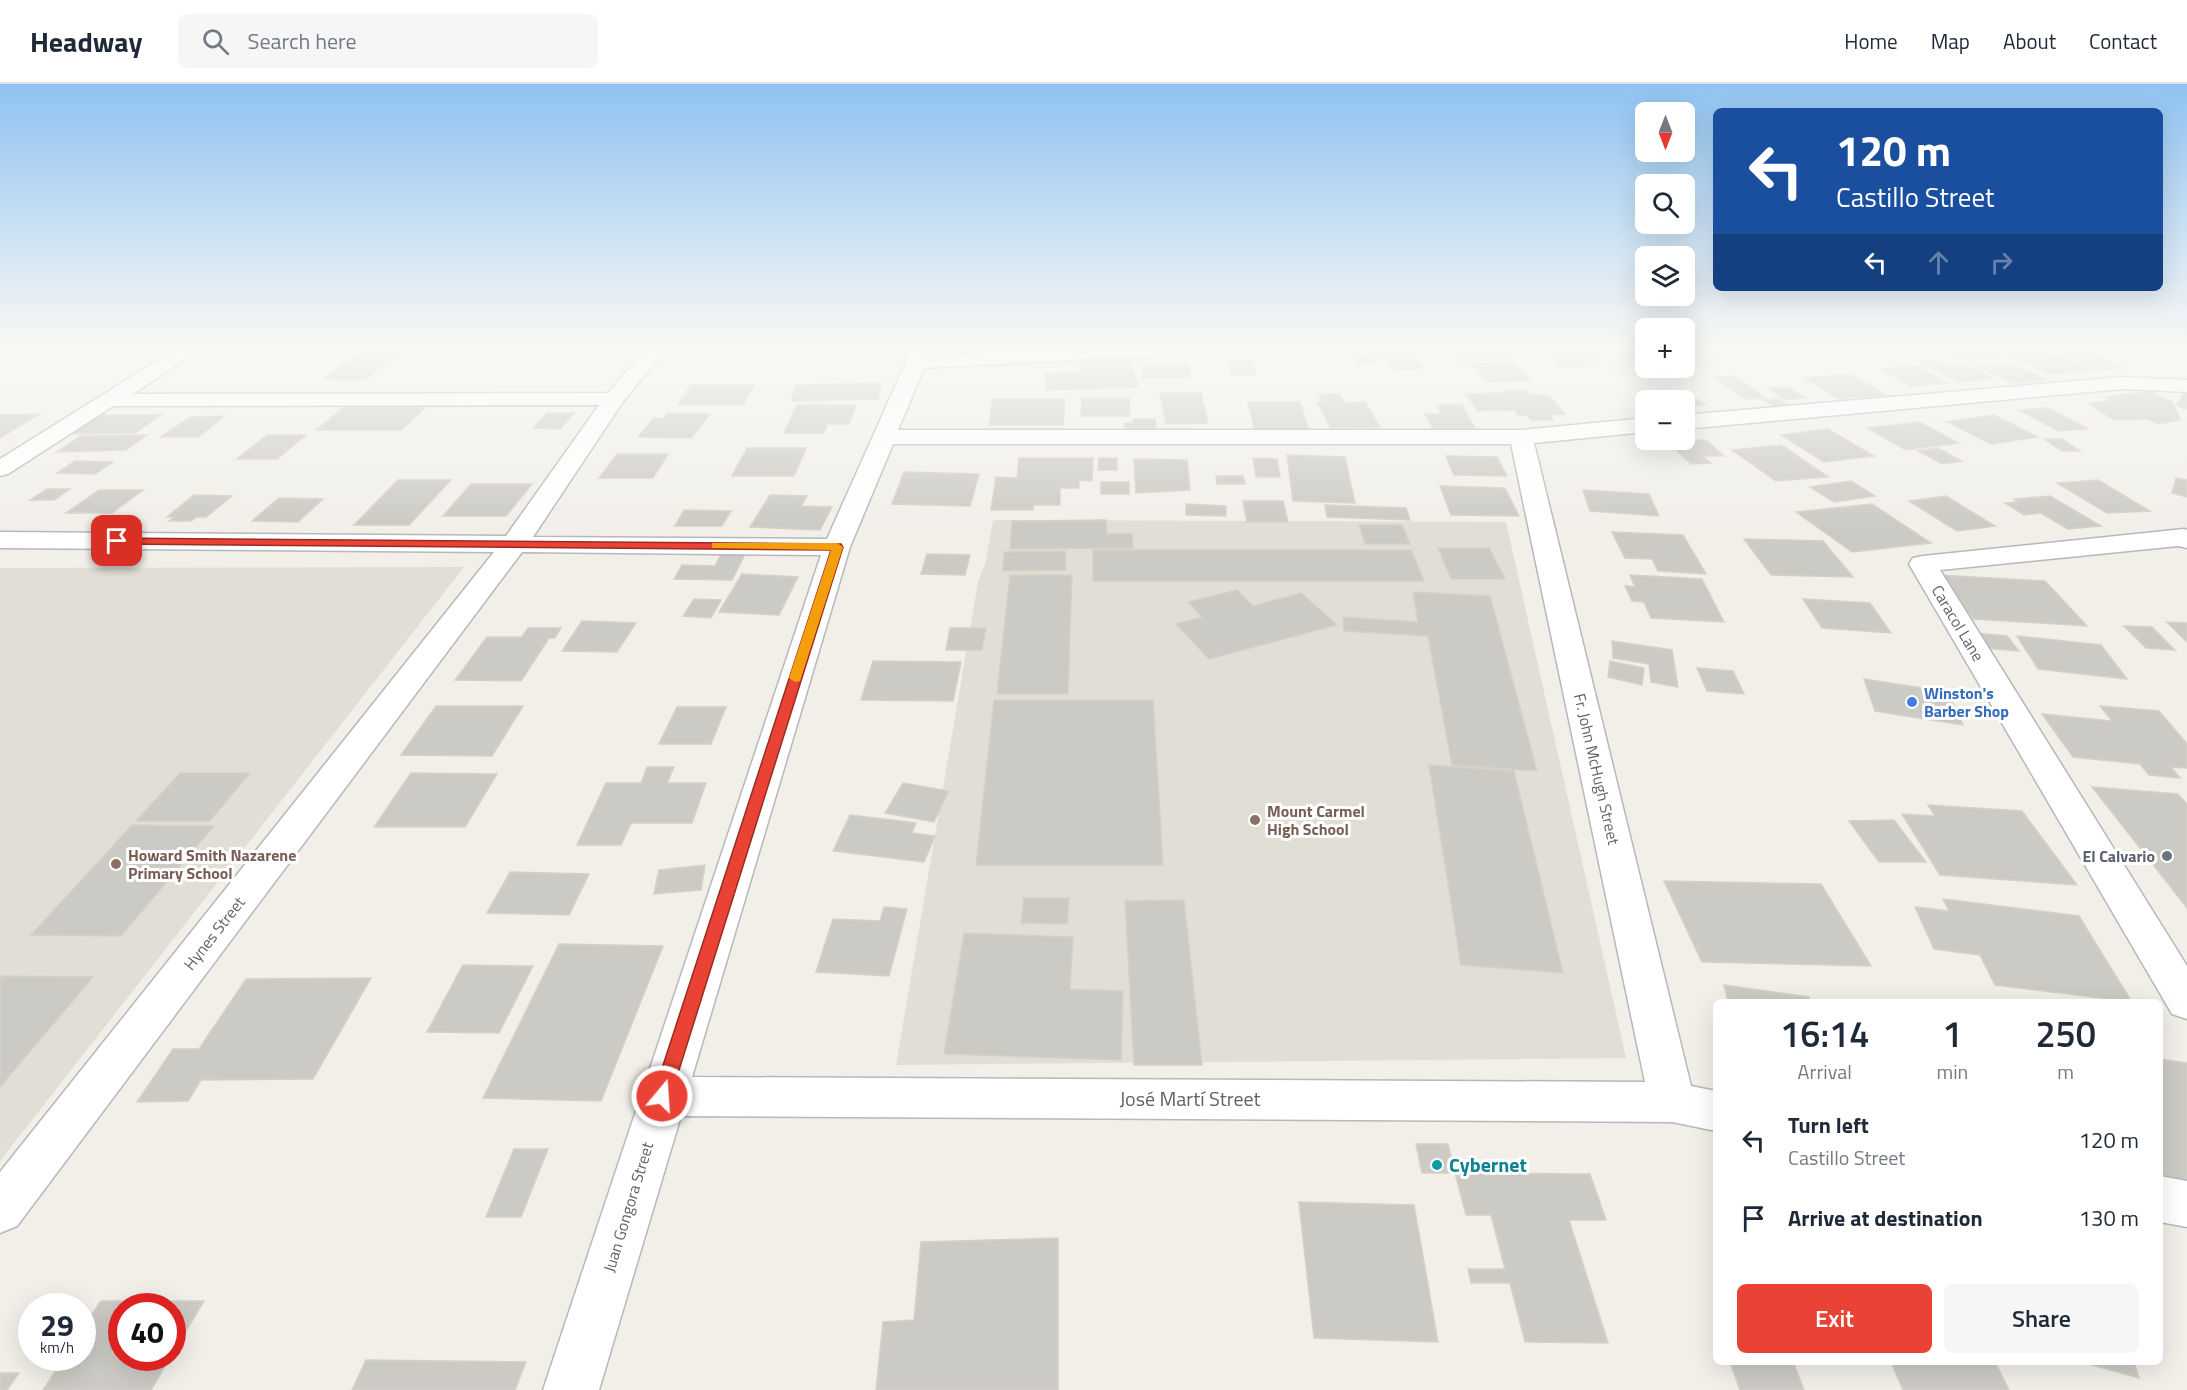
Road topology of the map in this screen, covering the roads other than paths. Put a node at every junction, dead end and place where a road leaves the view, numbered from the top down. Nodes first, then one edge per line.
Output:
1 (102, 405) edge
2 (610, 405) edge
3 (897, 405) edge
4 (1876, 405) edge
5 (1695, 421) edge
6 (1635, 426) edge
7 (1521, 436) junction
8 (885, 437) junction
9 (0, 469) edge
10 (0, 540) edge
11 (2187, 540) edge
12 (515, 543) junction
13 (837, 547) junction
14 (2187, 1002) edge
15 (662, 1096) junction
16 (1672, 1102) junction
17 (1713, 1110) edge
18 (2163, 1200) edge
19 (2187, 1204) edge
20 (0, 1210) edge
21 (571, 1390) edge

1 - 9 street
2 - 12 street, Hynes Street
3 - 8 street, Juan Gongora Street
4 - 5 street
6 - 7 street
7 - 8 street
7 - 16 street, Fr. John McHugh Street
8 - 13 street, Juan Gongora Street
10 - 12 street
11 - 14 street, Caracol Lane
12 - 13 street
12 - 20 street, Hynes Street
13 - 15 street, Juan Gongora Street
15 - 16 street, José Martí Street
15 - 21 street, Juan Gongora Street
16 - 17 street, José Martí Street
18 - 19 street

